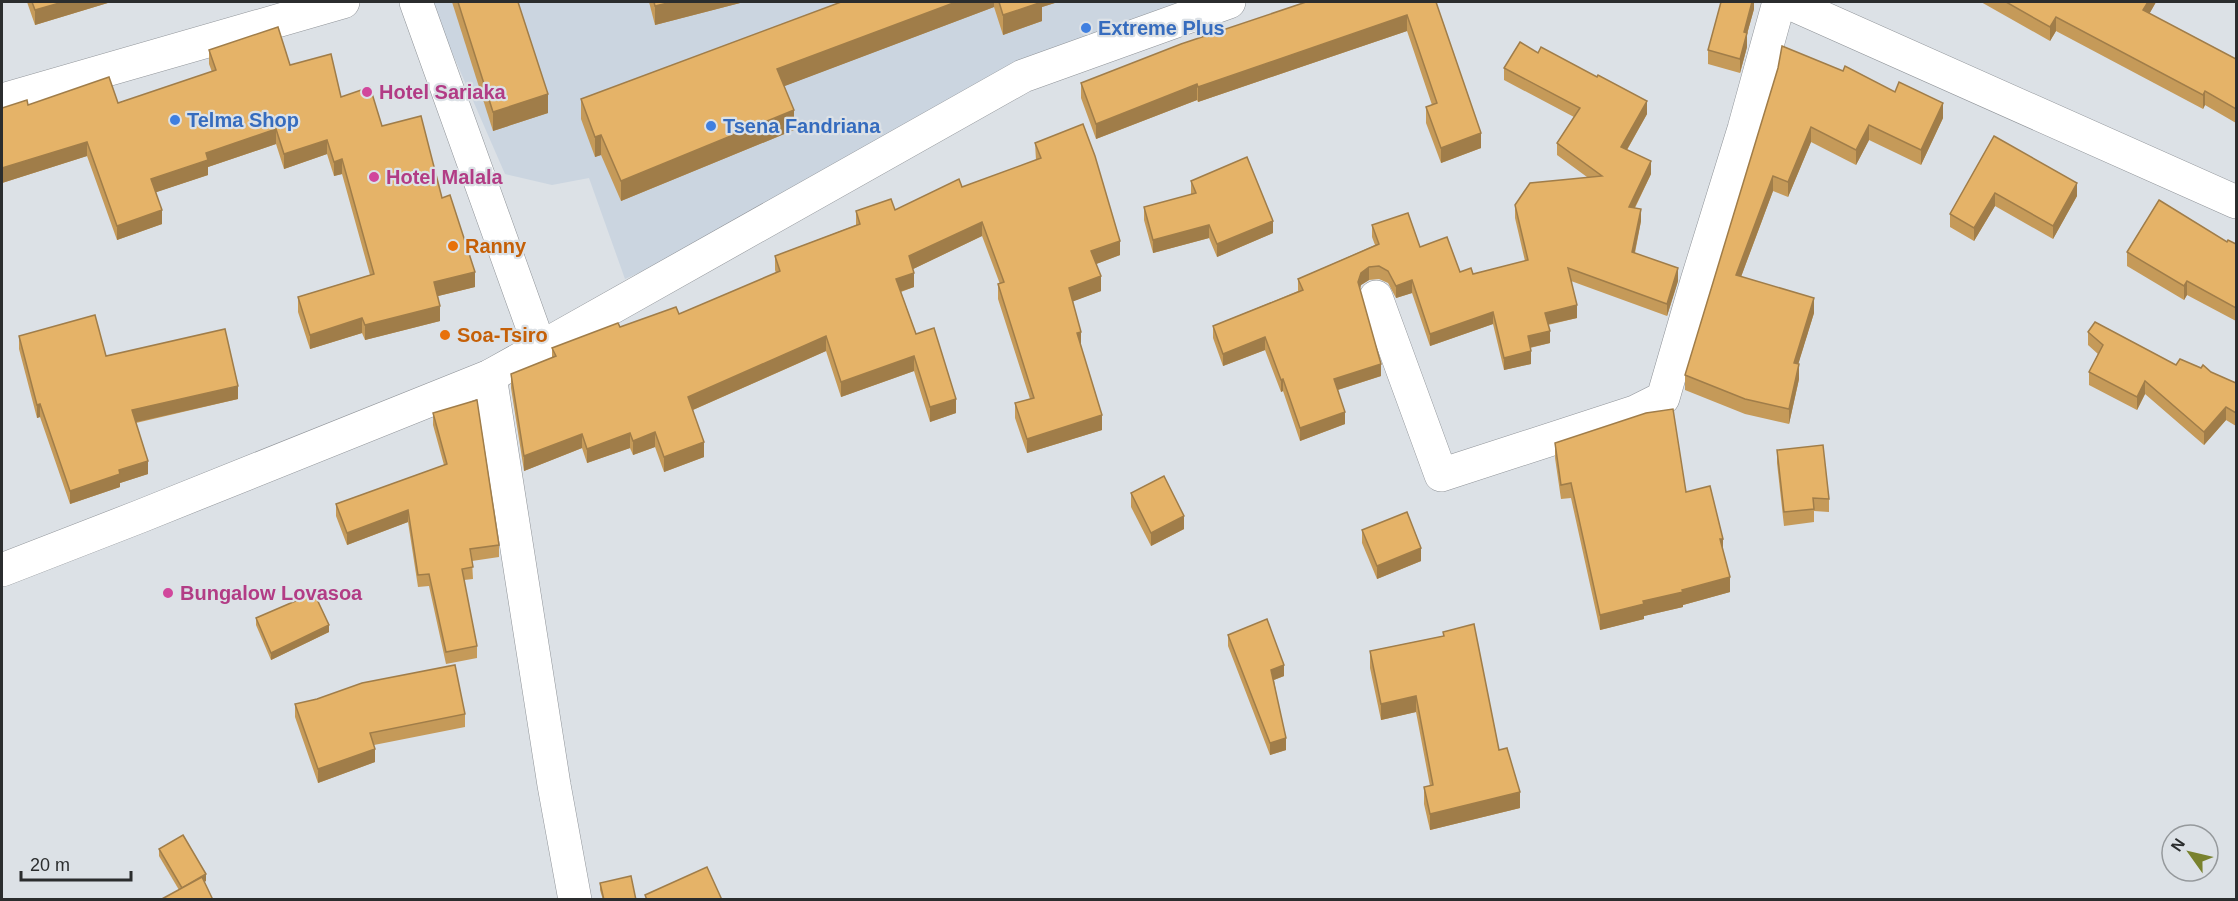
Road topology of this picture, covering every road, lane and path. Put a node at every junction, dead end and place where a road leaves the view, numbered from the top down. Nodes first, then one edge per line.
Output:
1 (343, 2) edge
2 (416, 2) edge
3 (1229, 2) edge
4 (1779, 2) edge
5 (1786, 2) edge
6 (2, 100) edge
7 (2236, 201) edge
8 (1376, 297) dead end
9 (540, 348) junction
10 (490, 376) junction
11 (2, 570) edge
12 (575, 900) edge

1 - 6 street
2 - 9 street
3 - 9 street
4 - 8 street
5 - 7 street
9 - 10 street
10 - 11 street
10 - 12 street

